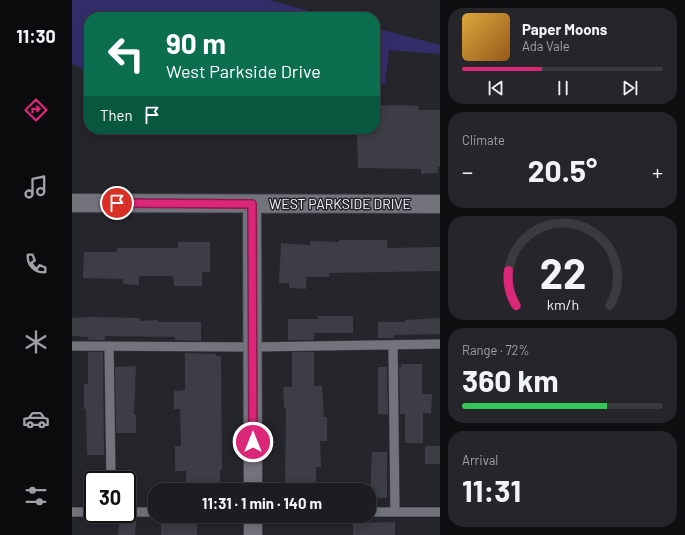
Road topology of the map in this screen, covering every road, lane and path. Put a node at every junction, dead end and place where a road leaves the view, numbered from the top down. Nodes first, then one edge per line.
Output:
1 (72, 203) edge
2 (252, 204) junction
3 (440, 204) edge
4 (440, 344) edge
5 (393, 345) junction
6 (72, 346) edge
7 (109, 346) junction
8 (252, 347) junction
9 (111, 471) edge
10 (253, 483) edge
11 (72, 512) edge
12 (84, 512) edge
13 (136, 512) edge
14 (148, 512) edge
15 (376, 512) edge
16 (395, 512) junction
17 (440, 512) edge
18 (253, 523) edge
19 (253, 535) edge

1 - 2 street, WEST PARKSIDE DRIVE
2 - 3 street, WEST PARKSIDE DRIVE
2 - 8 street
4 - 5 lane
5 - 8 lane
5 - 16 lane
6 - 7 lane
7 - 8 lane
7 - 9 lane
8 - 10 street
11 - 12 lane
13 - 14 lane
15 - 16 lane
16 - 17 lane
18 - 19 street

